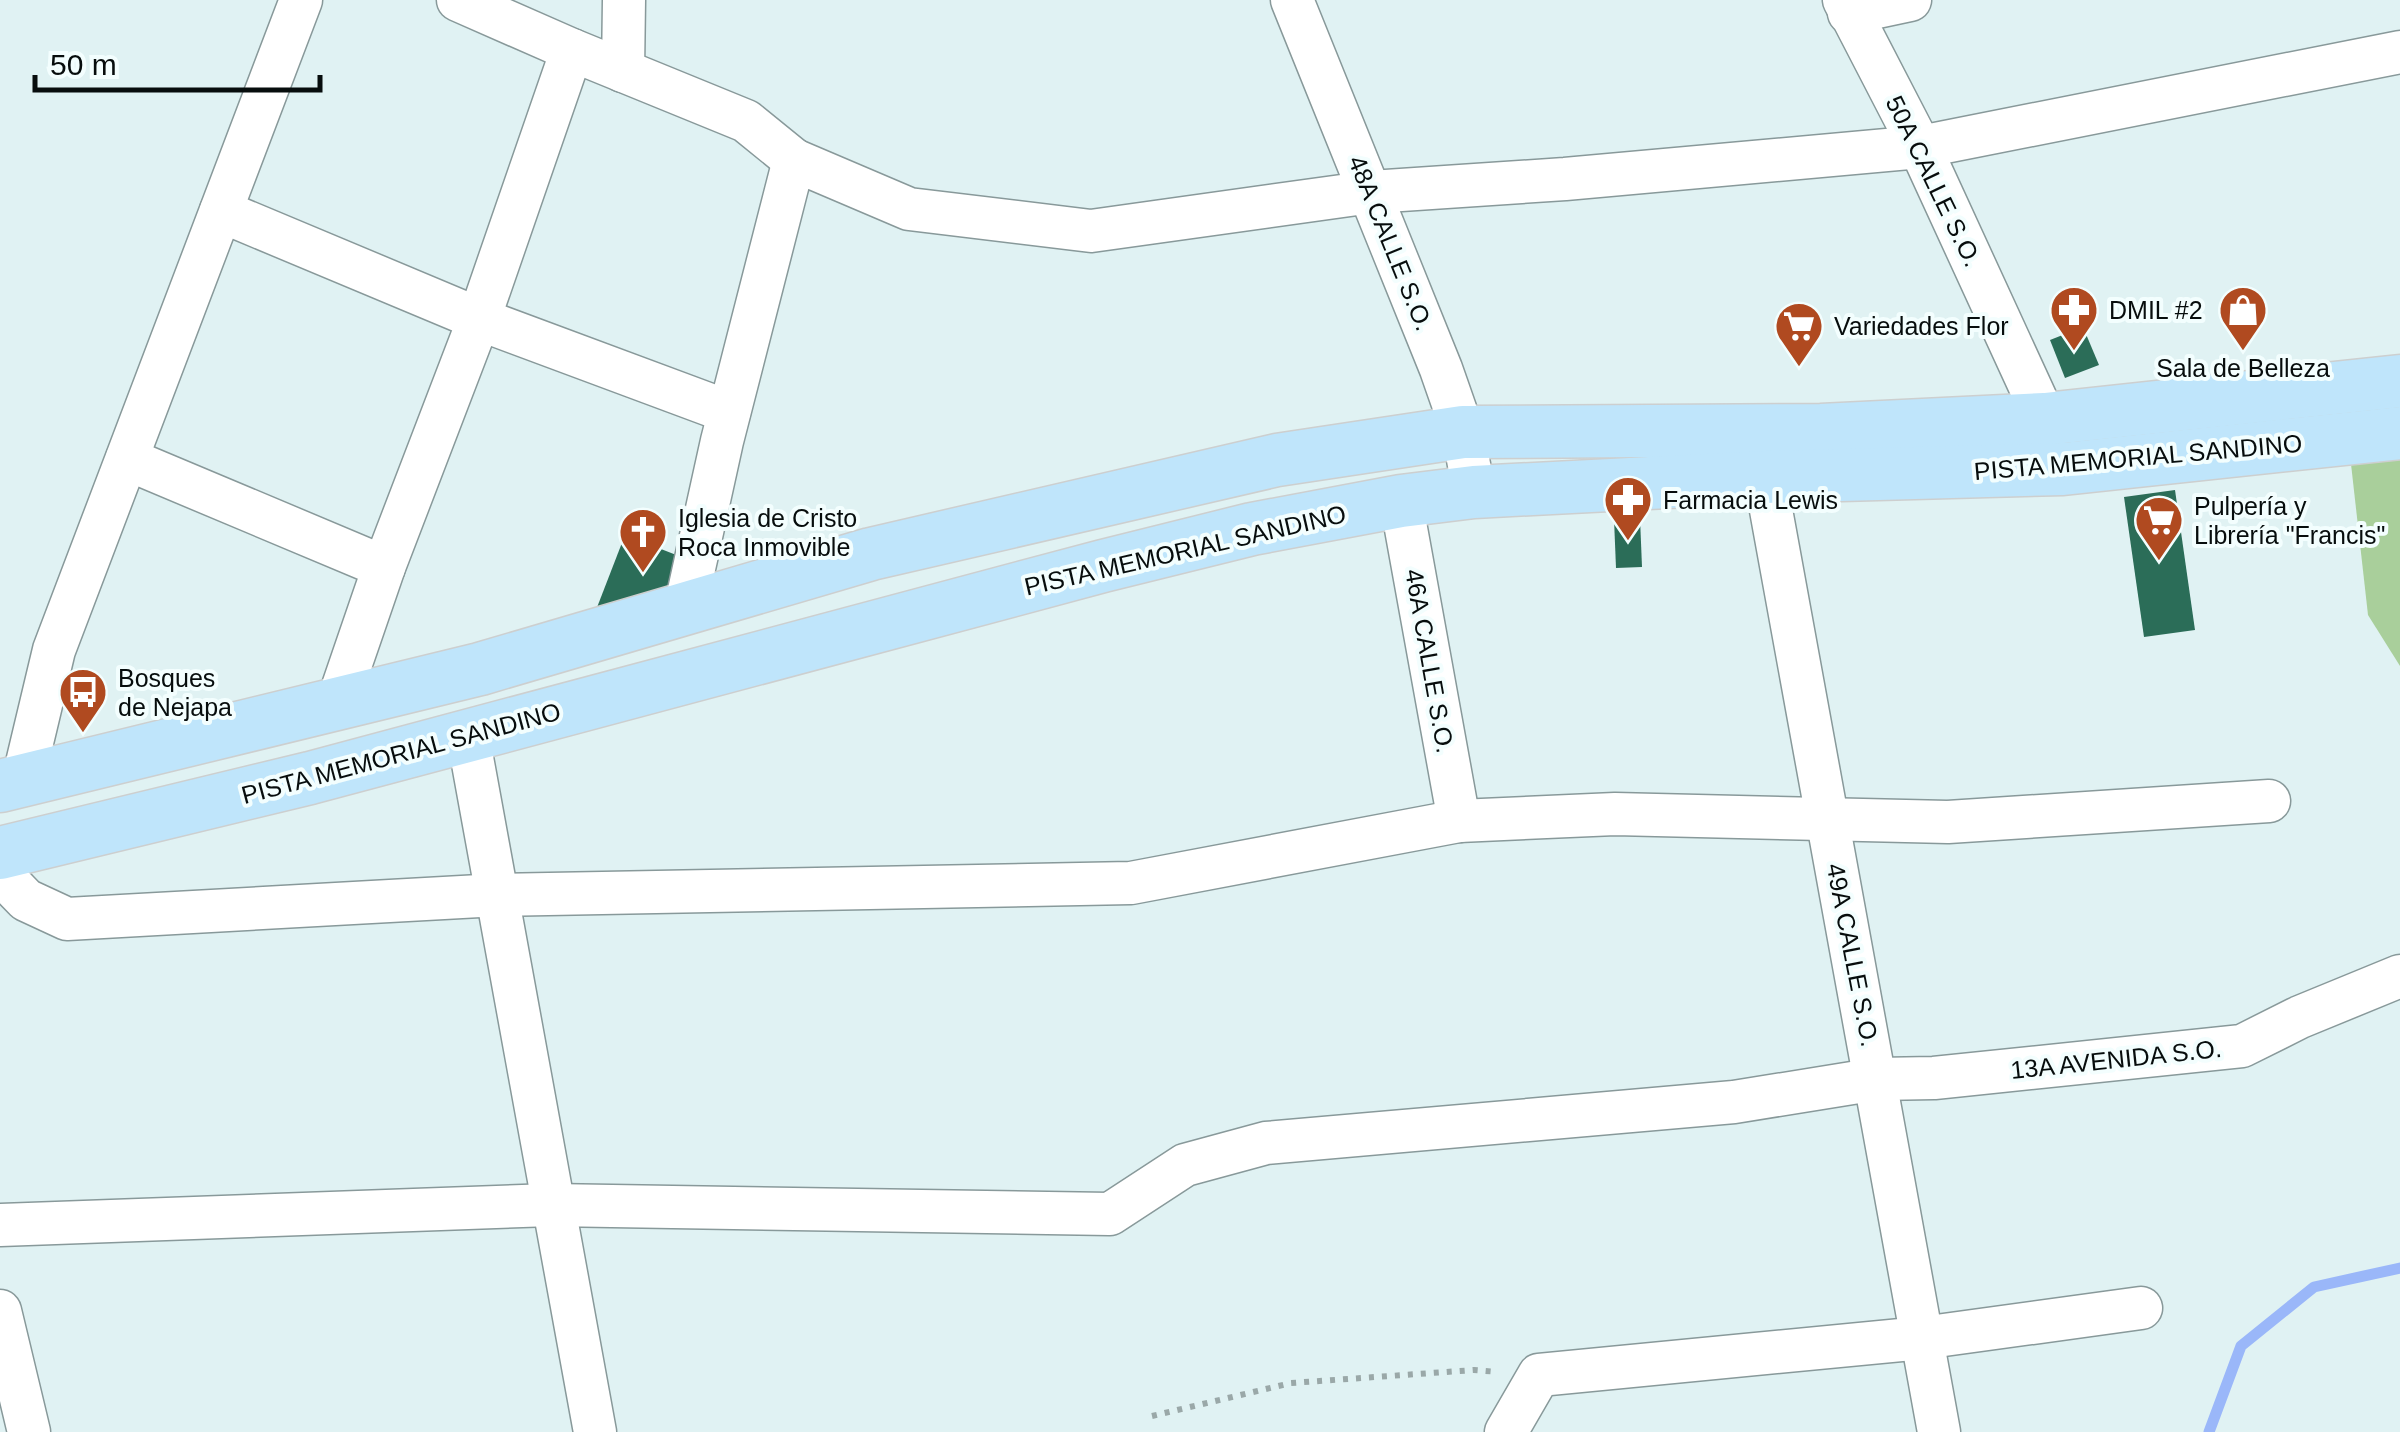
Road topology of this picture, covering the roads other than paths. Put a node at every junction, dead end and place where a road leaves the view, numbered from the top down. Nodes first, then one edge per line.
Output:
1 (301, 0) edge
2 (458, 0) edge
3 (624, 0) edge
4 (1292, 0) edge
5 (1910, 0) edge
6 (1846, 6) edge
7 (572, 50) junction
8 (2400, 52) edge
9 (623, 70) junction
10 (1920, 147) junction
11 (794, 160) junction
12 (1371, 192) junction
13 (221, 211) junction
14 (479, 319) junction
15 (2400, 381) edge
16 (730, 412) junction
17 (2045, 419) junction
18 (1463, 432) junction
19 (2400, 433) edge
20 (127, 459) junction
21 (1765, 478) junction
22 (1474, 492) junction
23 (1400, 500) junction
24 (384, 567) junction
25 (686, 608) junction
26 (338, 704) junction
27 (468, 736) junction
28 (11, 783) edge
29 (2269, 801) dead end
30 (1827, 818) junction
31 (1459, 821) junction
32 (0, 853) edge
33 (0, 873) edge
34 (498, 895) junction
35 (2400, 976) edge
36 (1877, 1079) junction
37 (550, 1204) junction
38 (0, 1225) edge
39 (2142, 1308) dead end
40 (0, 1311) edge
41 (1922, 1338) junction
42 (29, 1432) edge
43 (595, 1432) edge
44 (1506, 1432) edge
45 (1939, 1432) edge

1 - 13 street
2 - 7 street
3 - 9 street
4 - 12 street, 48A CALLE S.O.
5 - 6 street
6 - 10 street, 50A CALLE S.O.
7 - 9 street
7 - 14 street
8 - 10 street
9 - 11 street
10 - 12 street
10 - 17 street, 50A CALLE S.O.
11 - 12 street
11 - 16 street
12 - 18 street, 48A CALLE S.O.
13 - 14 street
13 - 20 street
14 - 16 street
14 - 24 street
15 - 17 main road, PISTA MEMORIAL SANDINO
16 - 25 street
17 - 18 main road, PISTA MEMORIAL SANDINO
18 - 22 street, 48A CALLE S.O.
18 - 25 main road, PISTA MEMORIAL SANDINO
19 - 21 main road, PISTA MEMORIAL SANDINO
20 - 24 street
20 - 28 street
21 - 22 main road, PISTA MEMORIAL SANDINO
21 - 30 street, 49A CALLE S.O.
22 - 23 main road, PISTA MEMORIAL SANDINO
23 - 27 main road, PISTA MEMORIAL SANDINO
23 - 31 street, 46A CALLE S.O.
24 - 26 street
25 - 26 main road, PISTA MEMORIAL SANDINO
26 - 28 main road, PISTA MEMORIAL SANDINO
27 - 32 main road, PISTA MEMORIAL SANDINO
27 - 34 street
29 - 30 street
30 - 31 street
30 - 36 street, 49A CALLE S.O.
31 - 34 street
33 - 34 street
34 - 37 street
35 - 36 street, 13A AVENIDA S.O.
36 - 37 street, 13A AVENIDA S.O.
36 - 41 street, 49A CALLE S.O.
37 - 38 street, 13A AVENIDA S.O.
37 - 43 street
39 - 41 street
40 - 42 street
41 - 44 street
41 - 45 street, 49A CALLE S.O.

